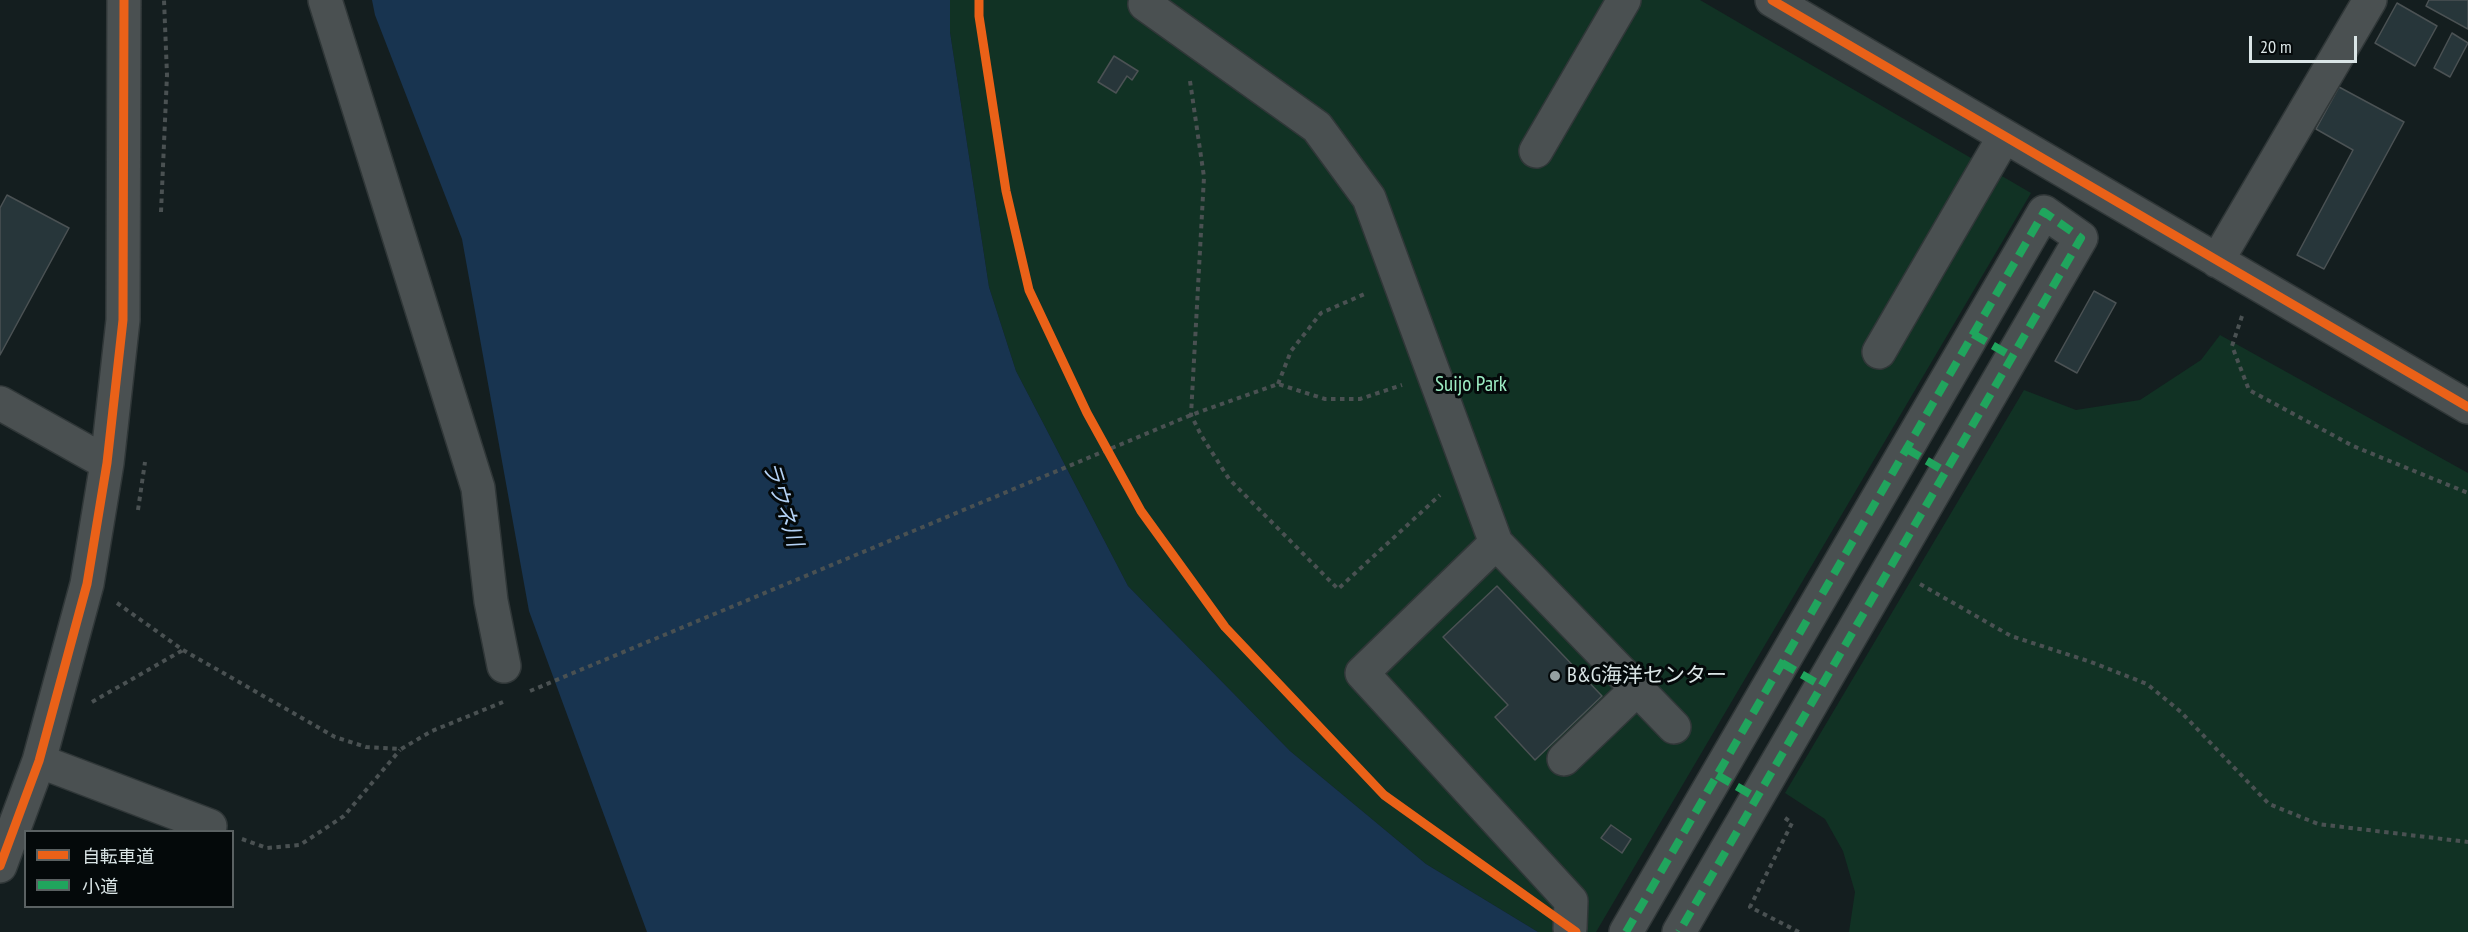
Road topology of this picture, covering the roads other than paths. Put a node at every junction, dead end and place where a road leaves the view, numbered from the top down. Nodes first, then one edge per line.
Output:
1 (124, 0) edge
2 (326, 0) edge
3 (1147, 0) edge
4 (1624, 0) edge
5 (1772, 0) edge
6 (2370, 0) edge
7 (2004, 137) junction
8 (1536, 151) dead end
9 (2217, 261) junction
10 (1974, 334) junction
11 (1879, 352) dead end
12 (2013, 357) junction
13 (0, 403) edge
14 (2468, 407) edge
15 (1907, 448) junction
16 (107, 463) junction
17 (1946, 472) junction
18 (1496, 543) junction
19 (1782, 663) junction
20 (504, 666) dead end
21 (1821, 686) junction
22 (1637, 689) junction
23 (1674, 727) dead end
24 (1564, 759) dead end
25 (39, 761) junction
26 (1717, 775) junction
27 (1757, 798) junction
28 (218, 830) edge
29 (0, 866) edge
30 (1570, 928) dead end
31 (1626, 932) edge
32 (1679, 932) edge

1 - 16 street
2 - 20 street
3 - 18 street
4 - 8 street
5 - 7 street
6 - 9 street
7 - 9 street
7 - 11 street
9 - 14 street
10 - 12 street
10 - 12 street
10 - 15 street
12 - 17 street
13 - 16 street
15 - 17 street
15 - 19 street
16 - 25 street
17 - 21 street
18 - 22 street
18 - 30 street
19 - 21 street
19 - 26 street
21 - 27 street
22 - 23 street
22 - 24 street
25 - 28 street
25 - 29 street
26 - 27 street
26 - 31 street
27 - 32 street

